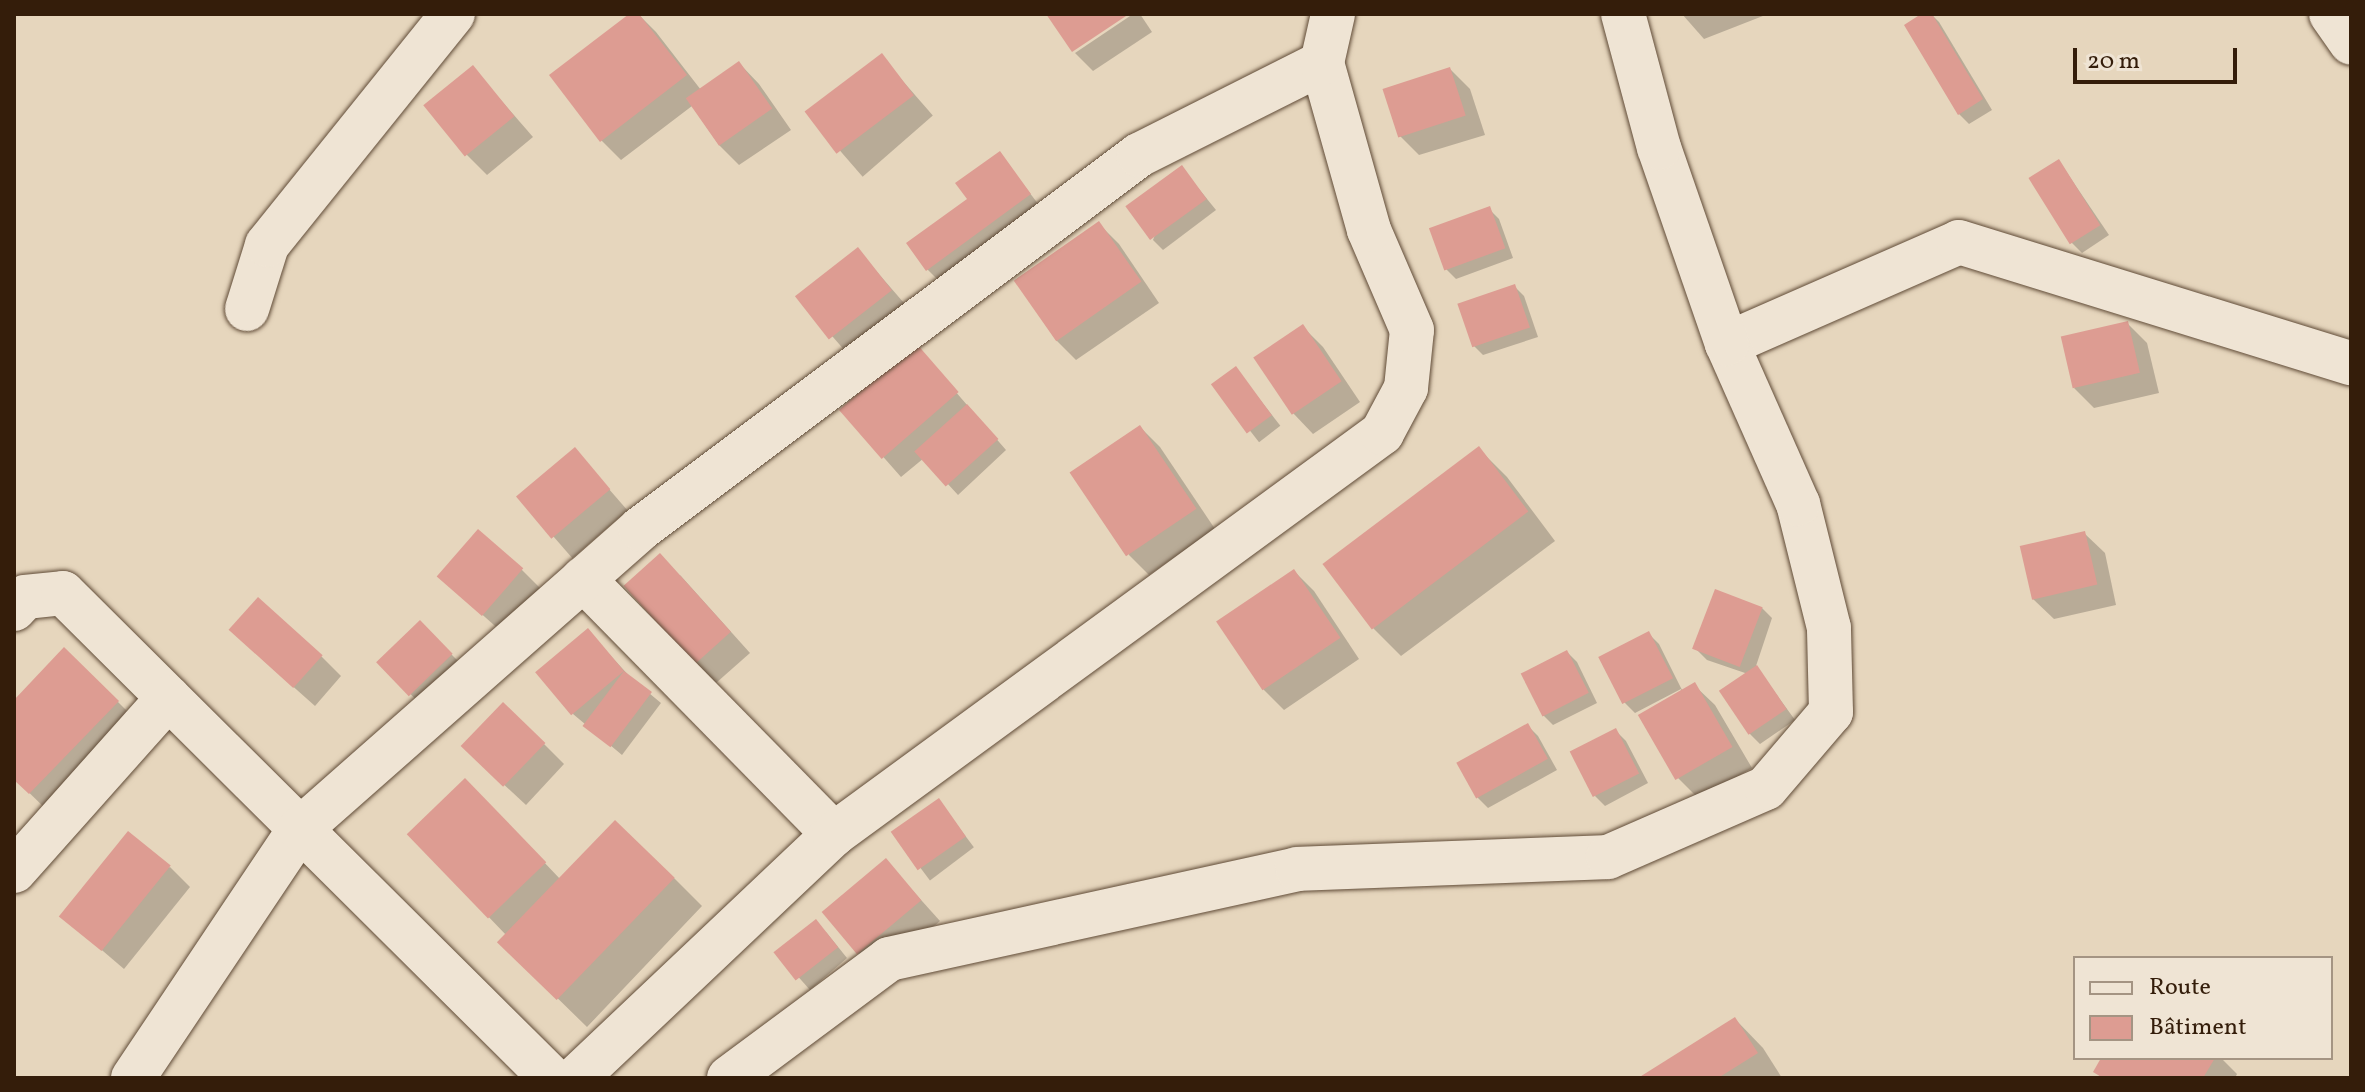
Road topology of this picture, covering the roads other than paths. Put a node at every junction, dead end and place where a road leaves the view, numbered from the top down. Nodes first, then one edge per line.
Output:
1 (453, 14) edge
2 (1333, 14) edge
3 (1623, 14) edge
4 (2331, 14) edge
5 (2351, 43) edge
6 (1322, 63) junction
7 (247, 309) dead end
8 (1727, 344) junction
9 (2351, 363) edge
10 (583, 579) junction
11 (14, 609) edge
12 (168, 698) junction
13 (300, 829) junction
14 (834, 834) junction
15 (14, 871) edge
16 (133, 1078) edge
17 (551, 1078) edge
18 (576, 1078) edge
19 (729, 1078) edge

1 - 7 street
2 - 6 street
3 - 8 street
4 - 5 street
6 - 10 street
6 - 14 street
8 - 9 street
8 - 19 street
10 - 13 street
10 - 14 street
11 - 12 street
12 - 13 street
12 - 15 street
13 - 16 street
13 - 17 street
14 - 18 street

